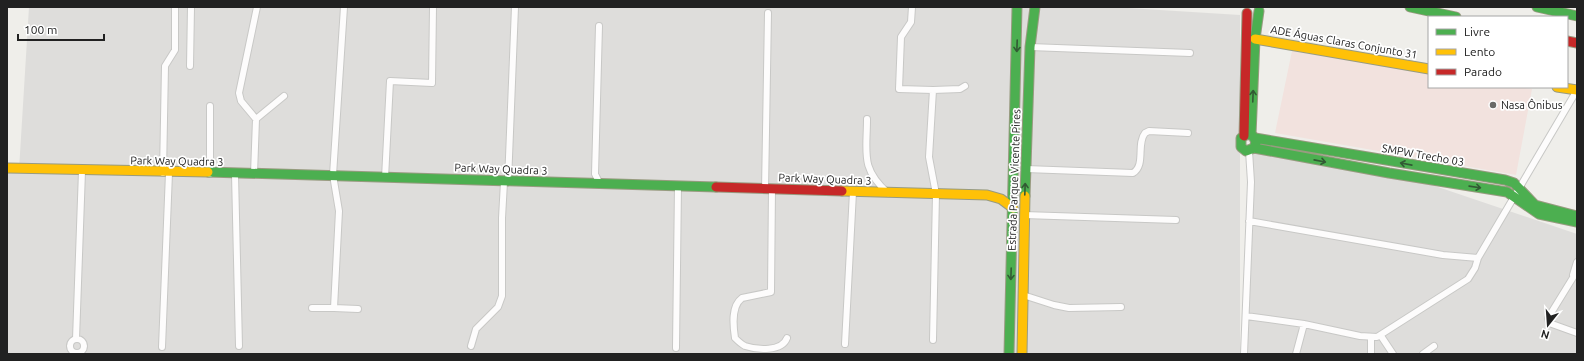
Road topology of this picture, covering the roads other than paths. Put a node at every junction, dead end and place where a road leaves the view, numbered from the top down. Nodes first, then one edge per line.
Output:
1 (175, 7) edge
2 (191, 7) edge
3 (257, 7) edge
4 (344, 7) edge
5 (433, 7) edge
6 (515, 7) edge
7 (912, 7) edge
8 (1017, 7) edge
9 (1035, 7) edge
10 (1410, 7) edge
11 (1537, 7) edge
12 (1261, 9) edge
13 (1245, 10) edge
14 (768, 13) dead end
15 (1451, 16) edge
16 (1577, 16) edge
17 (599, 26) dead end
18 (1255, 39) junction
19 (1030, 47) junction
20 (1190, 53) dead end
21 (190, 66) dead end
22 (1428, 69) edge
23 (965, 86) dead end
24 (1564, 88) edge
25 (933, 90) junction
26 (1577, 90) edge
27 (284, 96) dead end
28 (210, 106) dead end
29 (256, 119) junction
30 (867, 119) dead end
31 (1188, 133) dead end
32 (1250, 136) junction
33 (1302, 146) junction
34 (1251, 150) junction
35 (1299, 157) junction
36 (1390, 161) junction
37 (7, 168) edge
38 (1026, 170) junction
39 (82, 171) junction
40 (1450, 172) junction
41 (166, 173) junction
42 (1388, 173) junction
43 (210, 174) junction
44 (235, 174) junction
45 (254, 174) junction
46 (595, 174) junction
47 (333, 175) junction
48 (385, 178) junction
49 (506, 182) junction
50 (1447, 183) junction
51 (589, 184) junction
52 (600, 184) junction
53 (678, 186) junction
54 (1013, 187) junction
55 (768, 189) junction
56 (1517, 191) junction
57 (852, 192) junction
58 (888, 192) junction
59 (936, 194) junction
60 (995, 196) junction
61 (1013, 208) junction
62 (1024, 216) junction
63 (1577, 216) edge
64 (1176, 220) dead end
65 (1249, 221) junction
66 (1577, 222) edge
67 (1478, 258) junction
68 (1577, 262) edge
69 (1577, 271) edge
70 (1572, 278) junction
71 (1024, 295) junction
72 (1121, 307) dead end
73 (312, 308) dead end
74 (334, 308) junction
75 (358, 309) dead end
76 (1246, 316) junction
77 (1304, 324) junction
78 (1577, 333) edge
79 (1381, 336) junction
80 (1371, 337) junction
81 (786, 338) dead end
82 (76, 339) dead end
83 (933, 340) dead end
84 (845, 344) dead end
85 (239, 346) dead end
86 (472, 346) dead end
87 (1434, 346) dead end
88 (162, 347) dead end
89 (676, 348) dead end
90 (1009, 354) edge
91 (1022, 354) edge
92 (1244, 354) edge
93 (1296, 354) edge
94 (1371, 354) edge
95 (1394, 354) edge
96 (1423, 354) edge

1 - 41 street
2 - 21 street
3 - 29 street
4 - 47 street
5 - 48 street
6 - 49 street
7 - 25 street
8 -> 54 main road, Estrada Parque Vicente Pires
9 - 19 main road, Estrada Parque Vicente Pires
10 - 15 main road
11 - 16 main road
12 - 13 main road
12 - 18 main road
13 - 32 main road
14 - 55 street
17 - 46 street
18 - 22 main road, ADE Águas Claras Conjunto 31
32 -> 18 main road
19 - 20 street
19 - 38 main road, Estrada Parque Vicente Pires
23 - 25 street
24 - 26 main road
25 - 59 street
26 - 56 street
27 - 29 street
28 - 43 street
29 - 45 street
30 - 58 street
31 - 38 street
32 - 33 main road, SMPW Trecho 03
32 - 34 main road
32 - 34 main road
33 - 35 main road
33 - 36 main road, SMPW Trecho 03
34 - 35 main road
34 - 65 street
35 -> 42 main road
40 -> 36 main road, SMPW Trecho 03
36 - 42 main road
37 - 39 main road, Park Way Quadra 3
62 -> 38 main road, Estrada Parque Vicente Pires
39 - 41 main road, Park Way Quadra 3
39 - 82 street
40 - 50 main road
40 - 56 main road, SMPW Trecho 03
41 - 43 main road, Park Way Quadra 3
41 - 88 street
42 - 50 main road
43 - 44 main road, Park Way Quadra 3
44 - 45 main road, Park Way Quadra 3
44 - 85 street
45 - 47 main road, Park Way Quadra 3
46 - 51 street
46 - 52 street
47 - 48 main road, Park Way Quadra 3
47 - 74 street
48 - 49 main road, Park Way Quadra 3
49 - 51 main road, Park Way Quadra 3
49 - 86 street
50 -> 56 main road
51 - 52 main road, Park Way Quadra 3
52 - 53 main road, Park Way Quadra 3
53 - 55 main road, Park Way Quadra 3
53 - 89 street
54 - 60 main road, Park Way Quadra 3
54 - 61 main road, Estrada Parque Vicente Pires
55 - 57 main road, Park Way Quadra 3
55 - 81 street
56 - 63 main road, SMPW Trecho 03
56 - 66 main road
56 - 67 street
57 - 58 main road, Park Way Quadra 3
57 - 84 street
58 - 59 main road, Park Way Quadra 3
59 - 60 main road, Park Way Quadra 3
59 - 83 street
60 - 61 main road, Park Way Quadra 3
61 -> 90 main road, Estrada Parque Vicente Pires
62 - 64 street
62 - 71 main road, Estrada Parque Vicente Pires
65 - 67 street
65 - 76 street
67 - 79 street
68 - 70 street
69 - 70 street
70 - 78 street
71 - 72 street
71 - 91 main road, Estrada Parque Vicente Pires
73 - 74 street
74 - 75 street
76 - 77 street
76 - 92 street
77 - 80 street
77 - 93 street
79 - 80 street
79 - 95 street
80 - 94 street
87 - 96 street

